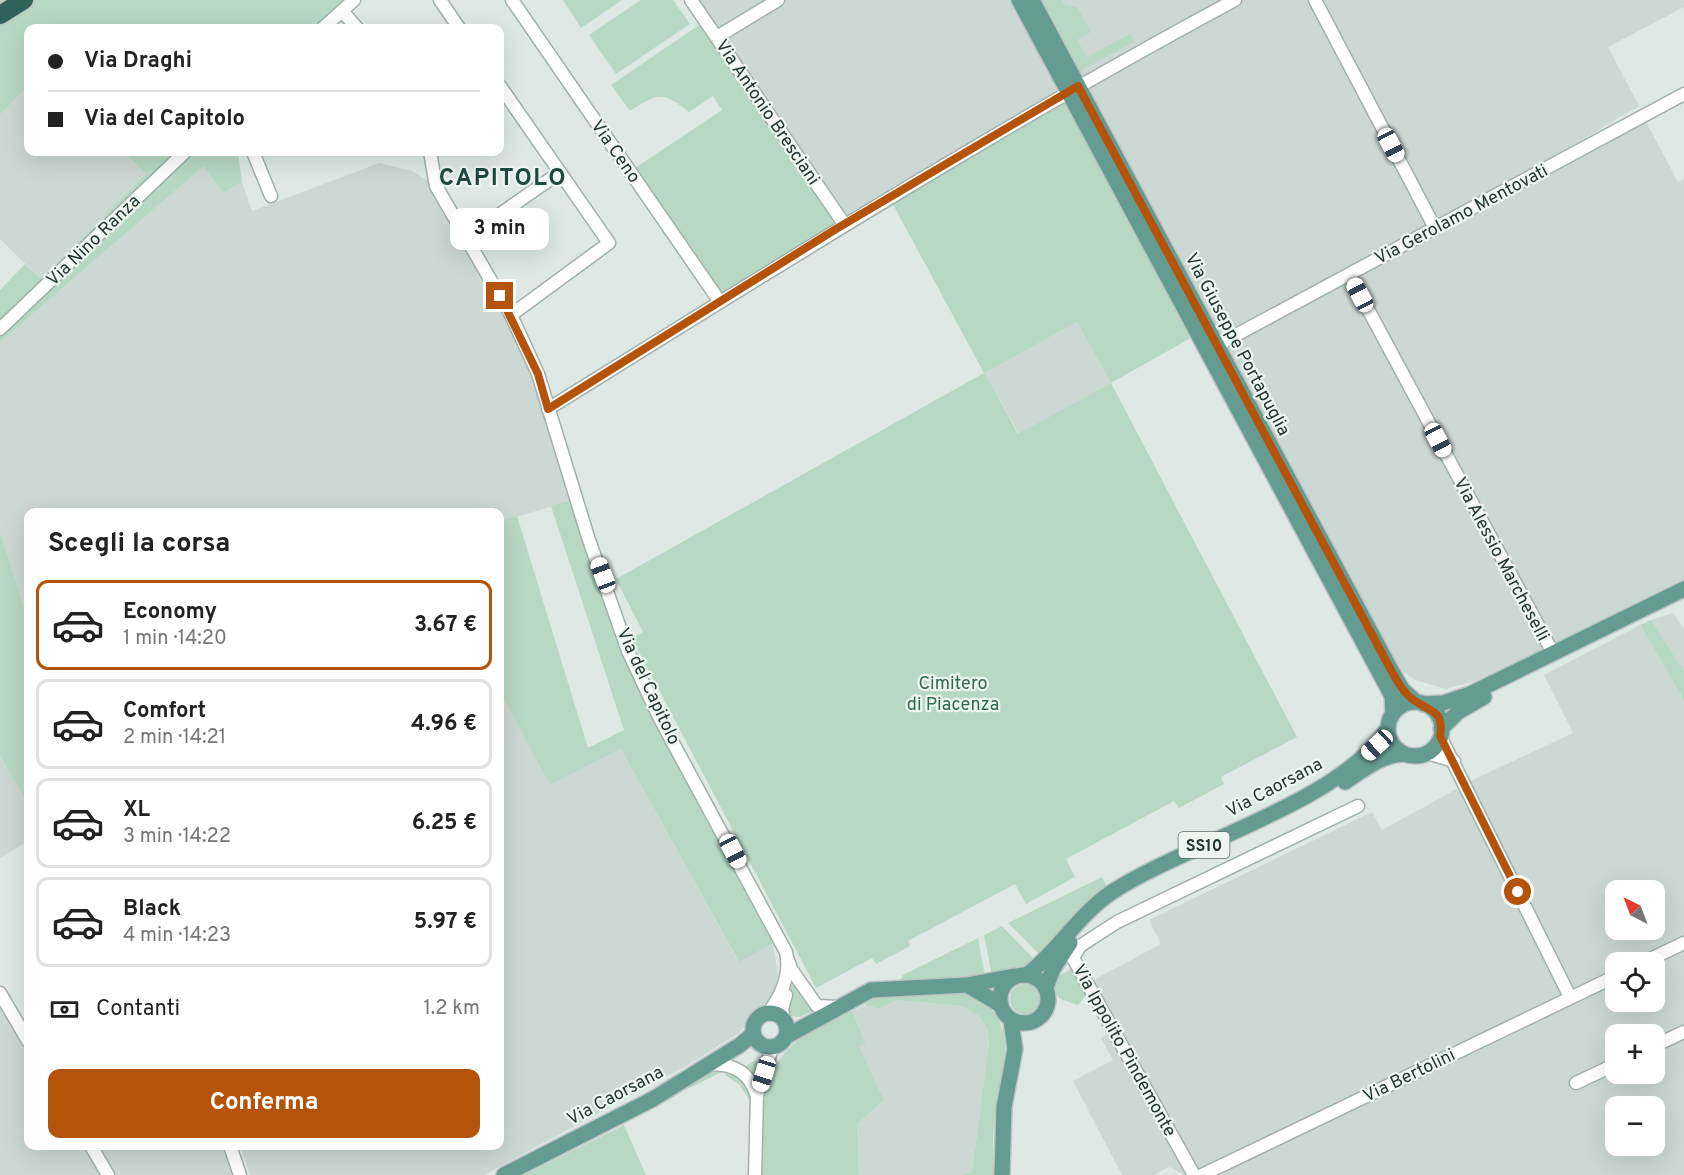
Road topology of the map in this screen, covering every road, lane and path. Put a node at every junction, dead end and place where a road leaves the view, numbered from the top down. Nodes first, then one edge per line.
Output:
1 (24, 0) edge
2 (354, 0) edge
3 (440, 0) edge
4 (512, 0) edge
5 (691, 0) edge
6 (778, 0) edge
7 (1019, 0) edge
8 (1032, 0) edge
9 (1235, 0) edge
10 (1315, 0) edge
11 (342, 11) junction
12 (0, 15) edge
13 (327, 24) edge
14 (353, 24) edge
15 (456, 24) edge
16 (717, 37) junction
17 (1073, 89) junction
18 (504, 92) edge
19 (1684, 93) edge
20 (181, 156) edge
21 (255, 156) edge
22 (431, 156) edge
23 (560, 172) junction
24 (271, 196) dead end
25 (844, 224) junction
26 (1435, 228) junction
27 (466, 238) junction
28 (1349, 274) junction
29 (720, 302) junction
30 (511, 315) junction
31 (0, 329) edge
32 (1212, 348) junction
33 (548, 409) junction
34 (1684, 589) edge
35 (1684, 600) edge
36 (1553, 653) junction
37 (1420, 703) junction
38 (1390, 720) junction
39 (1441, 732) junction
40 (1427, 753) junction
41 (1405, 754) junction
42 (1454, 761) junction
43 (1358, 806) dead end
44 (1684, 943) edge
45 (1665, 952) edge
46 (789, 964) junction
47 (1021, 975) junction
48 (1605, 981) edge
49 (967, 985) junction
50 (1046, 987) junction
51 (0, 993) edge
52 (1570, 997) junction
53 (1001, 1005) junction
54 (839, 1007) junction
55 (768, 1013) junction
56 (1011, 1020) junction
57 (1034, 1021) junction
58 (786, 1027) junction
59 (1684, 1032) edge
60 (24, 1034) edge
61 (753, 1034) junction
62 (1665, 1041) edge
63 (740, 1045) junction
64 (769, 1047) junction
65 (1015, 1049) junction
66 (710, 1064) junction
67 (1605, 1070) edge
68 (1576, 1083) dead end
69 (757, 1096) junction
70 (93, 1150) edge
71 (231, 1150) edge
72 (108, 1175) edge
73 (240, 1175) edge
74 (504, 1175) edge
75 (755, 1175) edge
76 (1002, 1175) edge
77 (1194, 1175) edge
78 (1202, 1175) edge

1 - 12 highway
2 - 11 street
3 - 15 street
4 - 29 street, Via Ceno
5 - 16 street, Via Antonio Bresciani
6 - 16 street
7 - 17 main road, Via Giuseppe Portapuglia
8 - 17 main road, Via Giuseppe Portapuglia
9 - 17 street
10 - 26 street
11 - 13 street
11 - 14 street
16 - 25 street, Via Antonio Bresciani
17 - 25 street
17 - 32 main road, Via Giuseppe Portapuglia
18 - 23 street
19 - 26 street, Via Gerolamo Mentovati
20 - 31 street, Via Nino Ranza
21 - 24 street
22 - 27 street, Via del Capitolo
23 - 27 street
23 - 30 street
25 - 29 street
26 - 28 street, Via Gerolamo Mentovati
27 - 30 street, Via del Capitolo
28 - 32 street, Via Gerolamo Mentovati
28 - 36 street, Via Alessio Marcheselli
29 - 33 street
30 - 33 street, Via del Capitolo
32 - 37 main road, Via Giuseppe Portapuglia
32 - 38 main road, Via Giuseppe Portapuglia
33 - 46 street, Via del Capitolo
34 - 36 main road, SS10
35 - 39 main road
36 - 37 main road, SS10
37 - 38 main road, SS10
37 - 39 main road
38 - 41 main road
38 - 47 main road, Via Caorsana / SS10
39 - 40 main road
39 - 42 street
40 - 41 main road, SS10
40 - 42 street
41 - 50 main road, Via Caorsana / SS10
42 - 52 street
43 - 77 street, Via Ippolito Pindemonte
44 - 45 street
46 - 54 street, Via del Capitolo
46 - 55 street
46 - 58 street
47 - 49 main road
47 - 50 main road
47 - 53 main road, SS10
48 - 52 street, Via Bertolini
49 - 53 main road
49 - 54 main road
50 - 57 main road, SS10
51 - 60 street
52 - 78 street, Via Bertolini
53 - 56 main road
54 - 58 main road
55 - 58 main road
55 - 61 main road
56 - 57 main road
56 - 65 main road
57 - 65 main road, SS10
58 - 64 main road
59 - 62 street
61 - 63 main road, Via Caorsana
61 - 64 main road
63 - 64 main road
63 - 66 main road, Via Caorsana
64 - 69 street
65 - 76 main road
66 - 69 street
66 - 74 main road, Via Caorsana
67 - 68 street
69 - 75 street
70 - 72 street
71 - 73 street

